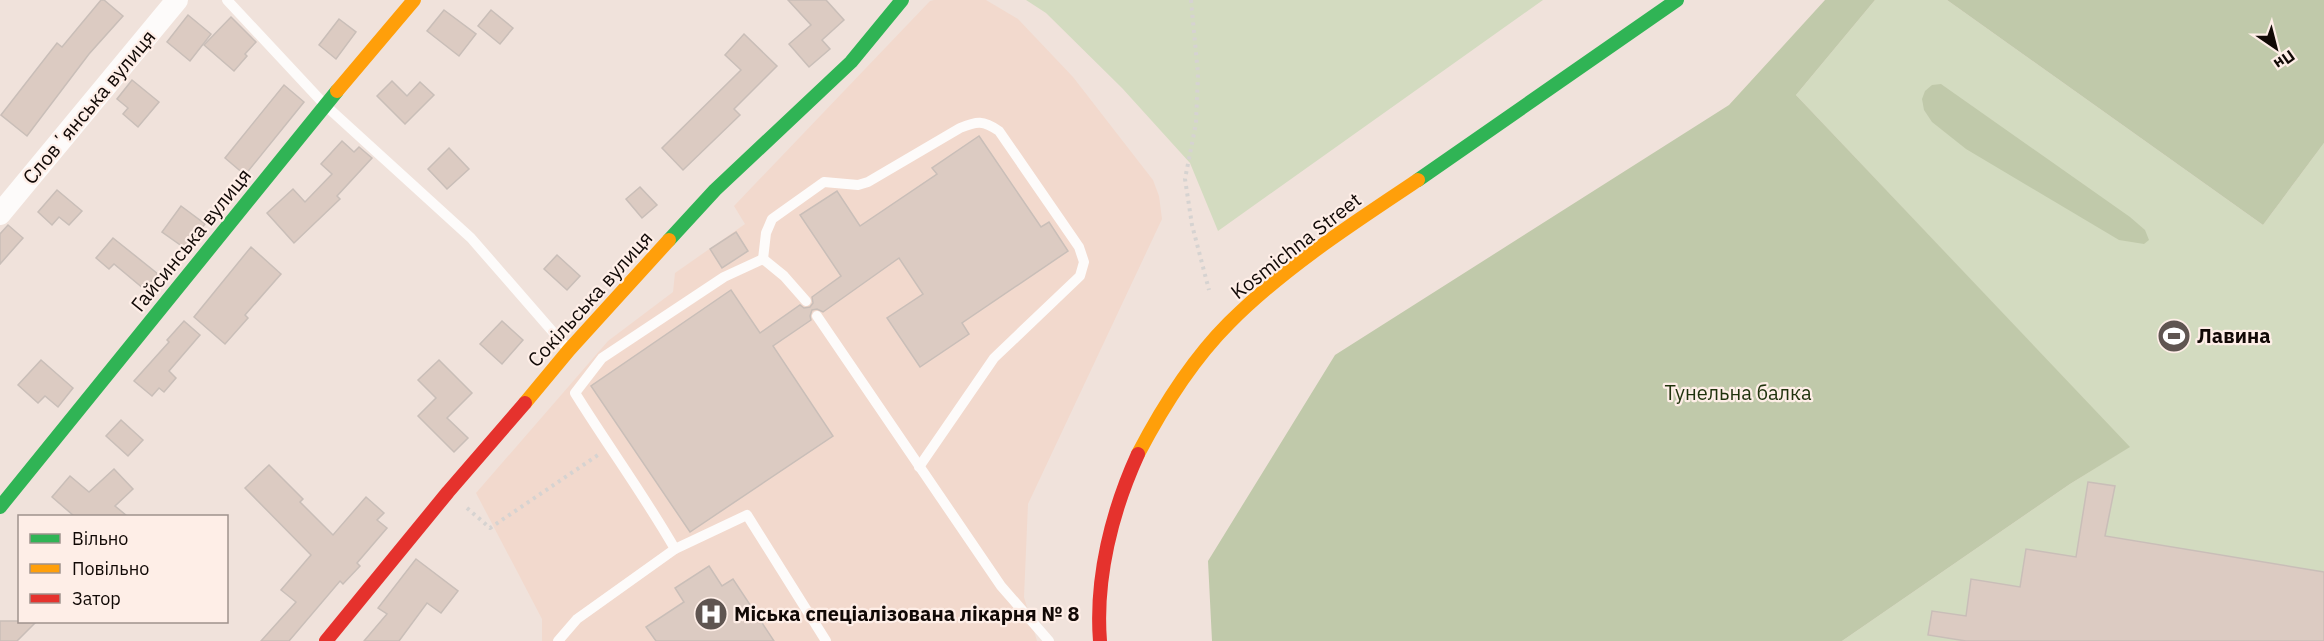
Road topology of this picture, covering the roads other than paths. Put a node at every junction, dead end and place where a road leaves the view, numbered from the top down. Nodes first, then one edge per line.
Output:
1 (177, 0) edge
2 (227, 0) edge
3 (414, 0) edge
4 (902, 0) edge
5 (1677, 0) edge
6 (326, 105) junction
7 (0, 214) edge
8 (763, 259) junction
9 (806, 301) dead end
10 (817, 316) dead end
11 (569, 350) junction
12 (919, 467) junction
13 (0, 507) edge
14 (675, 549) junction
15 (326, 641) edge
16 (558, 641) edge
17 (826, 641) edge
18 (1049, 641) edge
19 (1100, 641) edge

1 - 7 street, Словʼянська вулиця
2 - 6 lane
3 - 6 street, Гайсинська вулиця
4 - 11 street, Сокільська вулиця
5 - 19 street, Kosmichna Street
6 - 11 lane
6 - 13 street, Гайсинська вулиця
8 - 9 lane
8 - 12 lane
8 - 14 lane
10 - 12 lane
11 - 15 street, Сокільська вулиця
12 - 18 lane
14 - 16 lane
14 - 17 lane

